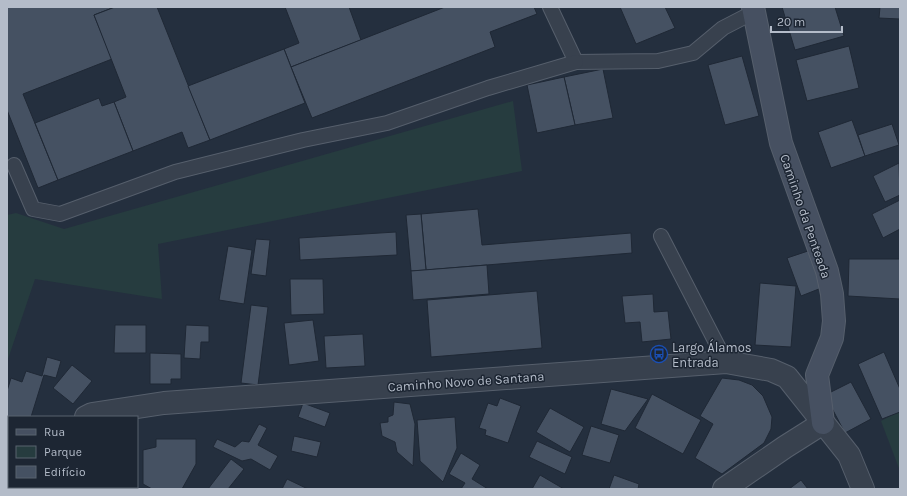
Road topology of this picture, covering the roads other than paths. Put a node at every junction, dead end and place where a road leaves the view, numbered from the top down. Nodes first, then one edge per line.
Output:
1 (550, 7) edge
2 (753, 9) edge
3 (576, 62) junction
4 (14, 166) dead end
5 (661, 236) dead end
6 (726, 362) junction
7 (88, 416) edge
8 (823, 424) junction
9 (724, 489) edge
10 (863, 489) edge

1 - 3 lane
2 - 3 lane
2 - 8 street, Caminho da Penteada
3 - 4 lane
5 - 6 lane
6 - 7 street, Caminho Novo de Santana
6 - 8 street, Caminho Novo de Santana
8 - 9 street
8 - 10 street, Caminho Novo de Santana

